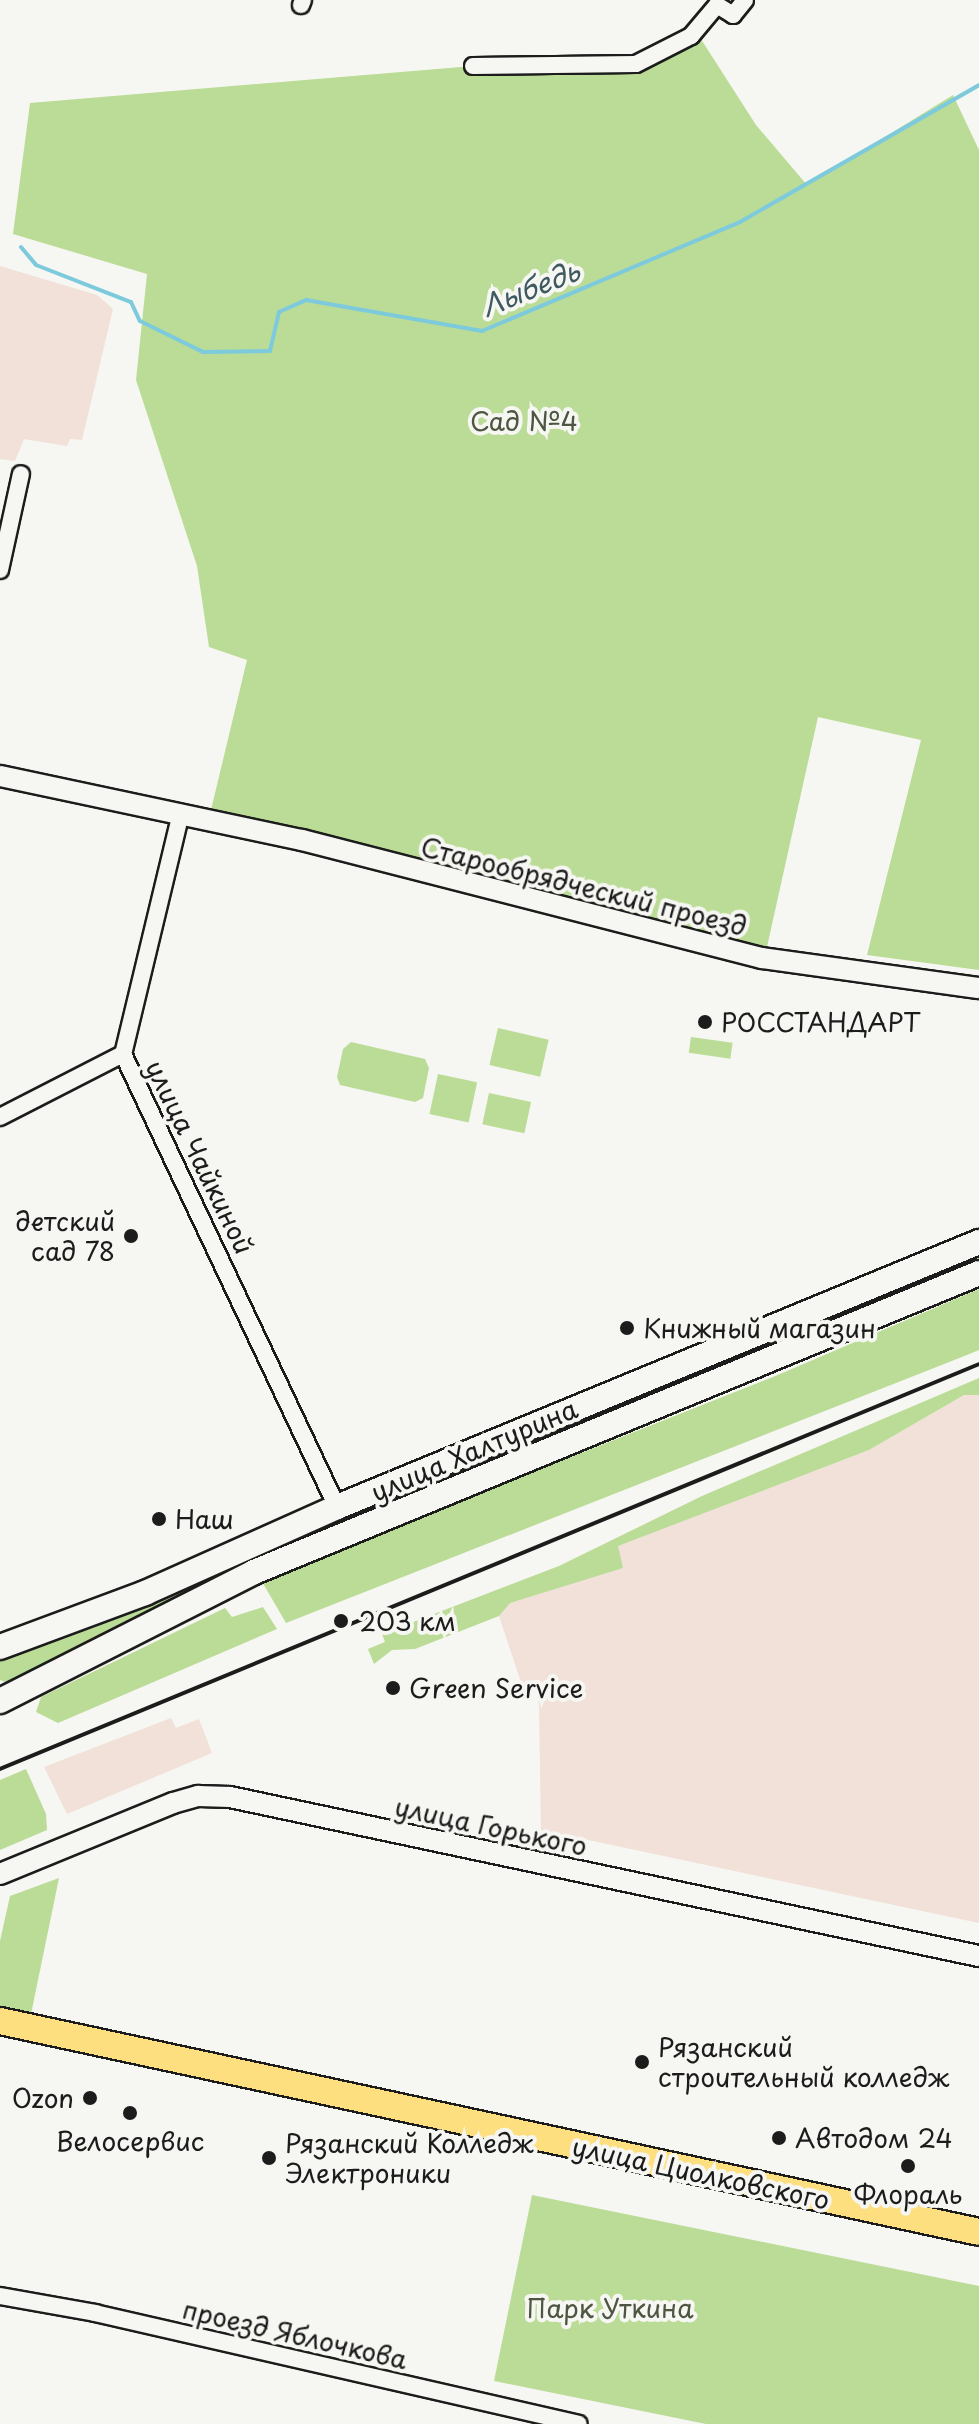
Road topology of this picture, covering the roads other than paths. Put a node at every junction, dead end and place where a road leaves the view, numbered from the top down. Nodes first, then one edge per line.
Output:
1 (745, 0) edge
2 (473, 66) dead end
3 (21, 474) dead end
4 (0, 570) edge
5 (0, 776) edge
6 (181, 813) junction
7 (979, 988) edge
8 (123, 1054) junction
9 (0, 1117) edge
10 (979, 1242) edge
11 (979, 1273) edge
12 (337, 1507) junction
13 (0, 1647) edge
14 (0, 1701) edge
15 (1, 1875) edge
16 (979, 1956) edge
17 (0, 2021) edge
18 (0, 2040) edge
19 (979, 2232) edge
20 (979, 2249) edge
21 (0, 2296) edge
22 (578, 2424) edge

1 - 2 street
3 - 4 street
5 - 6 street, Старообрядческий проезд
6 - 7 street, Старообрядческий проезд
6 - 8 street, улица Чайкиной
8 - 9 street
8 - 12 street, улица Чайкиной
10 - 12 main road, улица Халтурина
11 - 14 main road, улица Халтурина
12 - 13 main road, улица Халтурина
15 - 16 street, улица Горького
17 - 19 main road, улица Циолковского
18 - 20 main road, улица Циолковского
21 - 22 street, проезд Яблочкова

